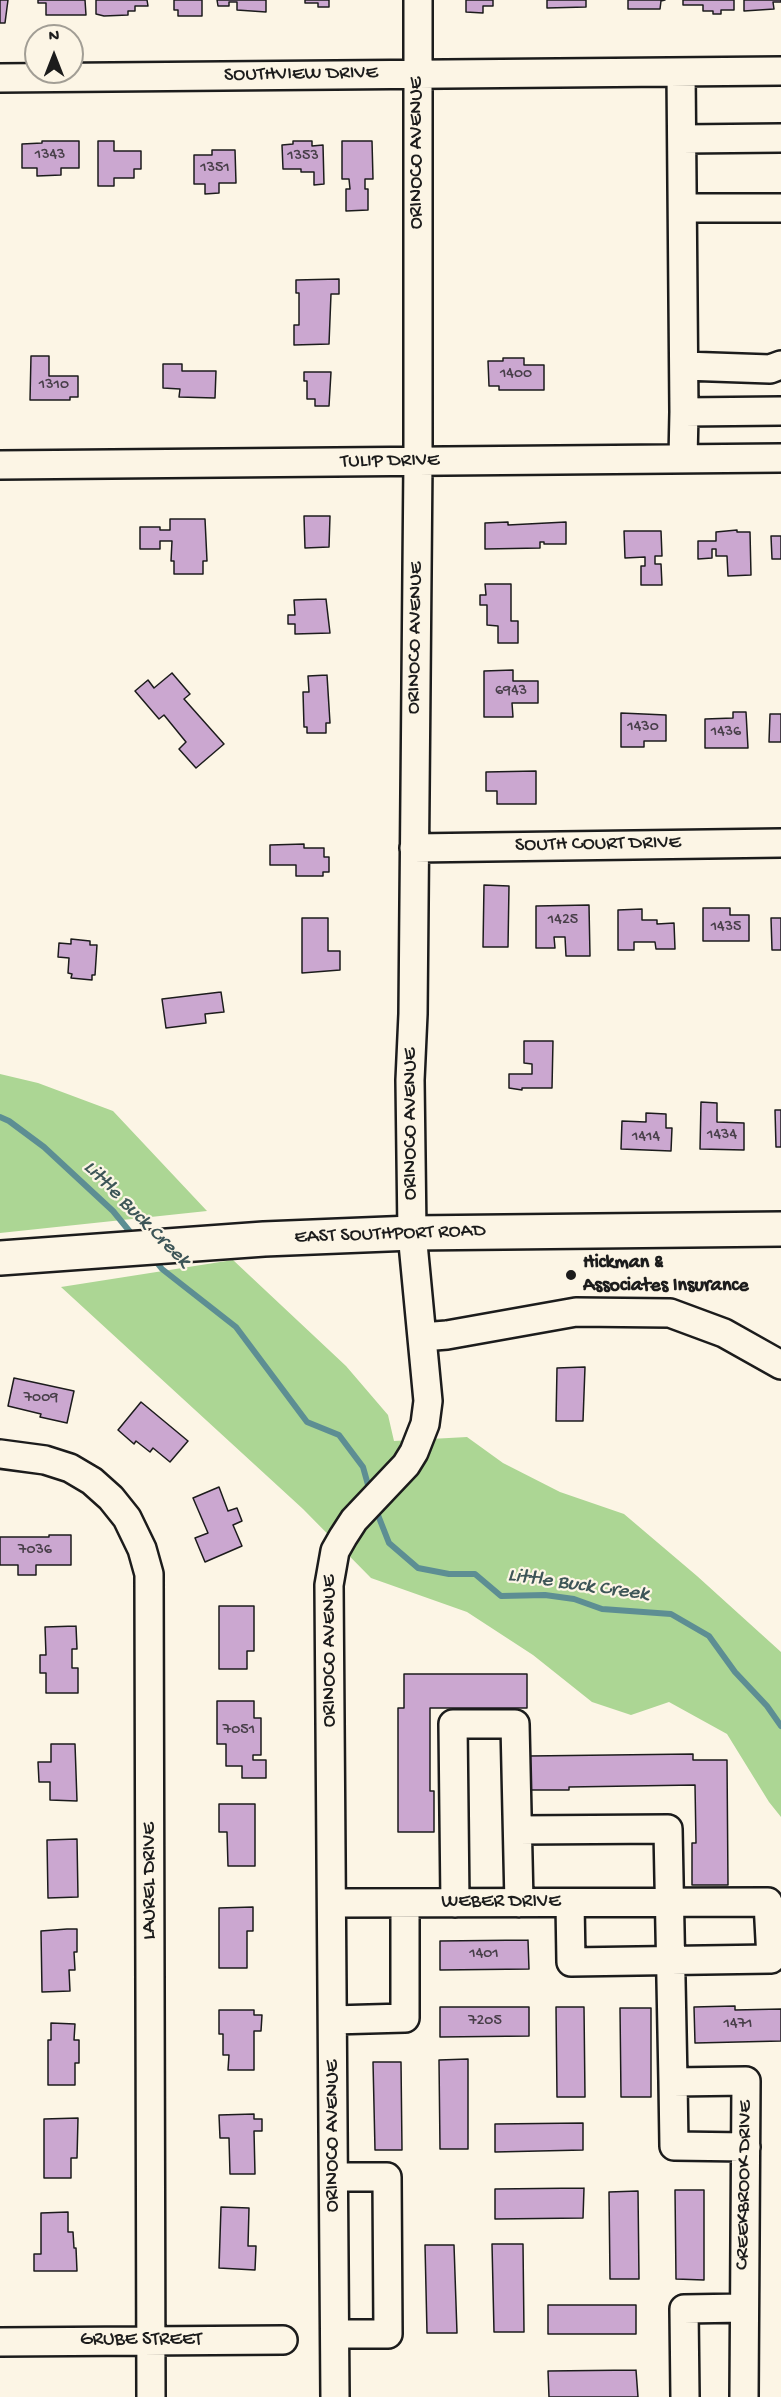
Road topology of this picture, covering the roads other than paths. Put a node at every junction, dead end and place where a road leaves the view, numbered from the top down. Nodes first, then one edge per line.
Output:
1 (418, 0) edge
2 (781, 71) edge
3 (681, 72) junction
4 (417, 74) junction
5 (0, 78) edge
6 (781, 138) edge
7 (682, 139) junction
8 (683, 208) junction
9 (781, 208) edge
10 (781, 365) edge
11 (684, 366) junction
12 (781, 411) edge
13 (684, 412) junction
14 (781, 458) edge
15 (683, 459) junction
16 (418, 461) junction
17 (0, 465) edge
18 (781, 843) edge
19 (414, 848) junction
20 (781, 1229) edge
21 (412, 1233) junction
22 (0, 1258) edge
23 (422, 1336) junction
24 (781, 1365) edge
25 (0, 1454) edge
26 (518, 1830) junction
27 (332, 1903) junction
28 (405, 1903) junction
29 (455, 1903) junction
30 (519, 1903) junction
31 (570, 1903) junction
32 (670, 1903) junction
33 (671, 1961) junction
34 (333, 2020) junction
35 (673, 2082) junction
36 (746, 2147) junction
37 (334, 2177) junction
38 (744, 2308) junction
39 (335, 2334) junction
40 (283, 2340) dead end
41 (0, 2342) edge
42 (151, 2342) junction
43 (151, 2397) edge
44 (335, 2397) edge
45 (685, 2397) edge
46 (744, 2397) edge

1 - 4 street, ORINOCO AVENUE
2 - 3 street, SOUTHVIEW DRIVE
3 - 4 street, SOUTHVIEW DRIVE
3 - 7 street
4 - 5 street, SOUTHVIEW DRIVE
4 - 16 street, ORINOCO AVENUE
6 - 7 street
7 - 8 street
8 - 9 street
8 - 11 street
10 - 11 street
11 - 13 street
12 - 13 street
13 - 15 street
14 - 15 street, TULIP DRIVE
15 - 16 street, TULIP DRIVE
16 - 17 street, TULIP DRIVE
16 - 19 street, ORINOCO AVENUE
18 - 19 street, SOUTH COURT DRIVE
19 - 21 street, ORINOCO AVENUE
20 - 21 main road, EAST SOUTHPORT ROAD
21 - 22 main road, EAST SOUTHPORT ROAD
21 - 23 street, ORINOCO AVENUE
23 - 24 street
23 - 27 street, ORINOCO AVENUE
25 - 42 street, LAUREL DRIVE
26 - 29 street
26 - 30 street
26 - 32 street
27 - 28 street, WEBER DRIVE
27 - 34 street, ORINOCO AVENUE
28 - 29 street, WEBER DRIVE
28 - 34 street
29 - 30 street, WEBER DRIVE
30 - 31 street, WEBER DRIVE
31 - 32 street, WEBER DRIVE
31 - 33 street
32 - 33 street
32 - 33 street, WEBER DRIVE
33 - 35 street
34 - 37 street, ORINOCO AVENUE
35 - 36 street
35 - 36 street, CREEKBROOK DRIVE
36 - 38 street, CREEKBROOK DRIVE
37 - 39 street, ORINOCO AVENUE
37 - 39 street
38 - 45 street
38 - 46 street, CREEKBROOK DRIVE
39 - 44 street, ORINOCO AVENUE
40 - 42 street, GRUBE STREET
41 - 42 street, GRUBE STREET
42 - 43 street, LAUREL DRIVE

